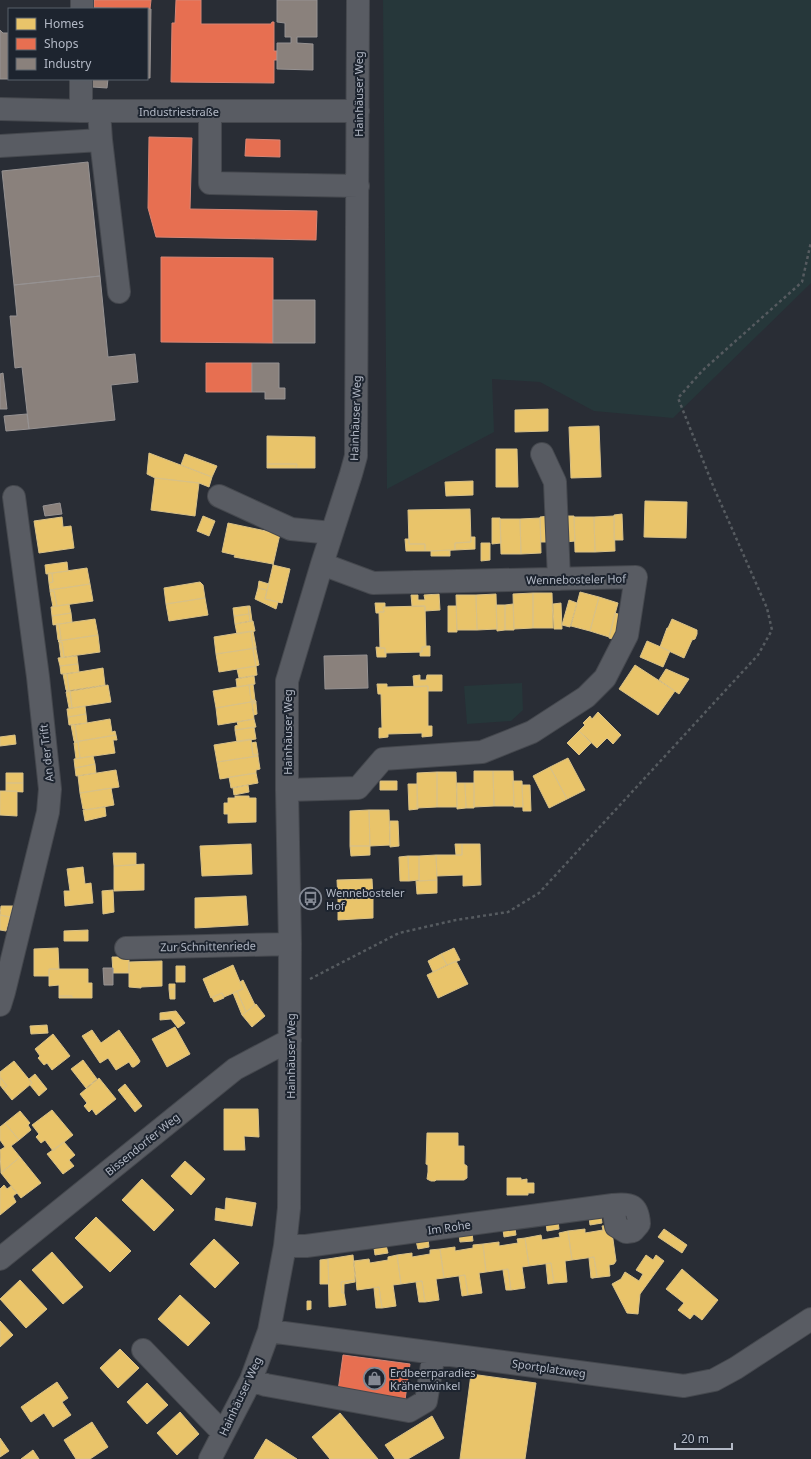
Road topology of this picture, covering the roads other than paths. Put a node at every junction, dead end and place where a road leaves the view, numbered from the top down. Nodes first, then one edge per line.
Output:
1 (358, 0) edge
2 (81, 80) edge
3 (0, 109) edge
4 (90, 111) junction
5 (210, 111) junction
6 (358, 111) junction
7 (101, 140) junction
8 (0, 146) edge
9 (358, 186) junction
10 (119, 292) dead end
11 (542, 454) dead end
12 (219, 496) dead end
13 (14, 497) dead end
14 (332, 533) junction
15 (322, 564) junction
16 (559, 579) junction
17 (287, 790) junction
18 (290, 944) junction
19 (126, 948) dead end
20 (0, 1005) edge
21 (290, 1040) junction
22 (613, 1205) dead end
23 (284, 1246) junction
24 (0, 1259) edge
25 (811, 1319) edge
26 (269, 1331) junction
27 (143, 1350) dead end
28 (434, 1353) junction
29 (251, 1380) junction
30 (223, 1433) junction
31 (210, 1459) edge

1 - 6 street, Hainhäuser Weg
2 - 4 street
3 - 4 street, Industriestraße
4 - 5 street, Industriestraße
4 - 7 street
5 - 6 street, Industriestraße
5 - 9 street
6 - 9 street, Hainhäuser Weg
7 - 8 street
7 - 10 street
9 - 14 street, Hainhäuser Weg
11 - 16 street
12 - 14 street
13 - 20 street, An der Trift
14 - 15 street, Hainhäuser Weg
15 - 16 street, Wennebosteler Hof
15 - 17 street, Hainhäuser Weg
16 - 17 street, Wennebosteler Hof
17 - 18 street, Hainhäuser Weg
18 - 19 street, Zur Schnittenriede
18 - 21 street, Hainhäuser Weg
21 - 23 street, Hainhäuser Weg
21 - 24 street, Bissendorfer Weg
22 - 23 street, Im Rohe
23 - 26 street, Hainhäuser Weg
25 - 28 street, Sportplatzweg
26 - 28 street, Sportplatzweg
26 - 29 street, Hainhäuser Weg
27 - 30 street
28 - 29 street
29 - 30 street, Hainhäuser Weg
30 - 31 street, Hainhäuser Weg

